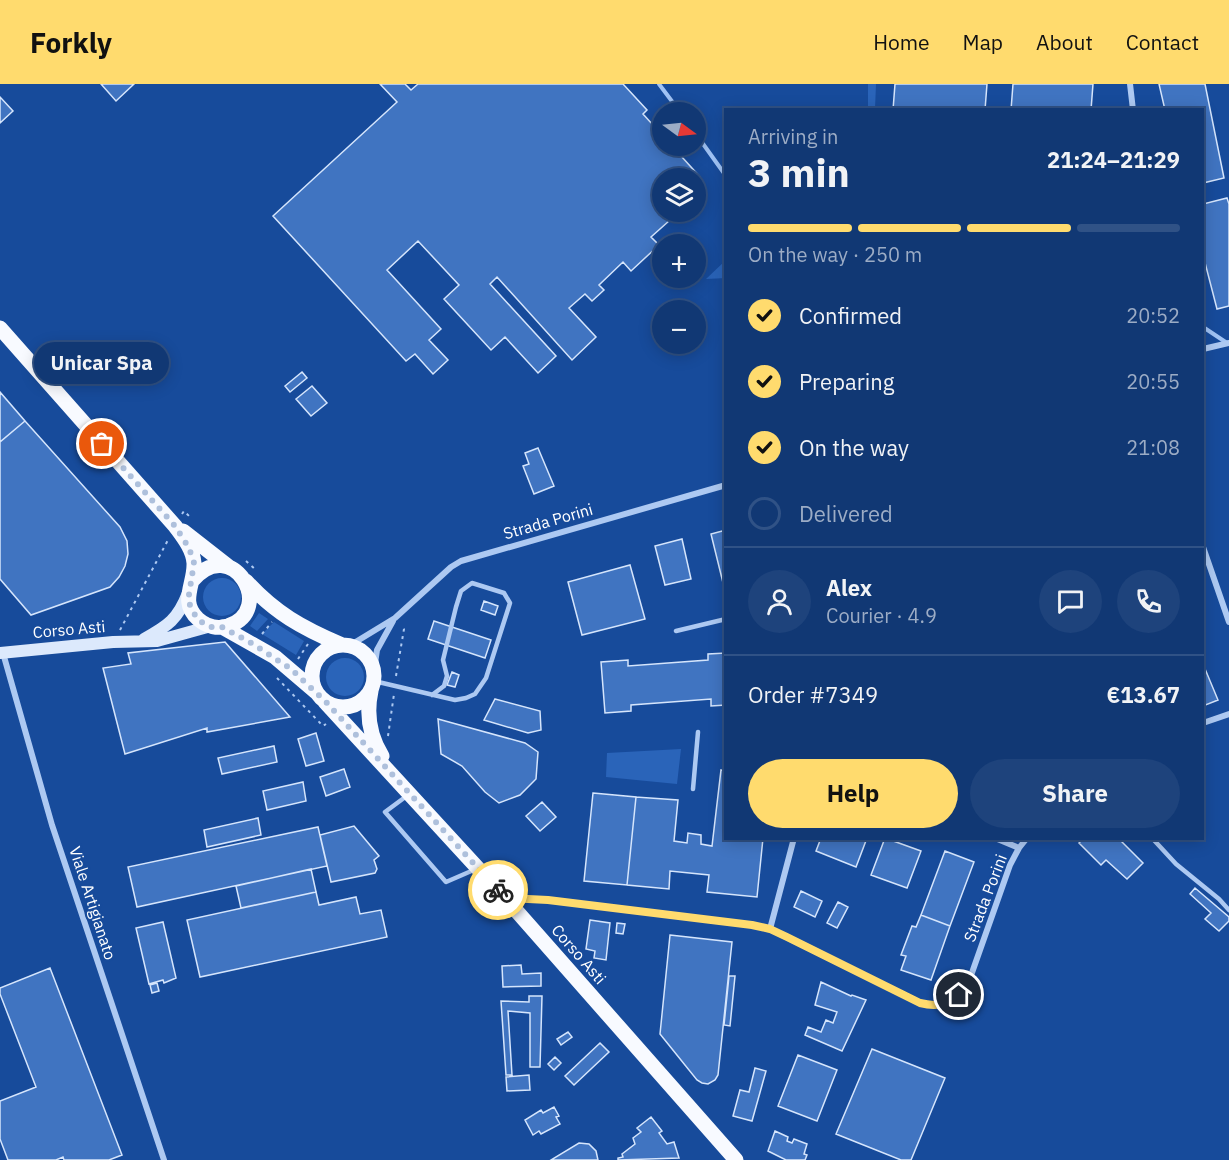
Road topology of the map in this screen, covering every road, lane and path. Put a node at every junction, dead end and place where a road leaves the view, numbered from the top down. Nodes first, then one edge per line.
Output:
1 (1130, 84) edge
2 (1133, 108) edge
3 (0, 328) edge
4 (1229, 343) edge
5 (1204, 349) edge
6 (724, 486) edge
7 (175, 526) junction
8 (1204, 550) edge
9 (229, 567) junction
10 (246, 581) junction
11 (190, 586) junction
12 (280, 614) junction
13 (395, 618) junction
14 (724, 619) edge
15 (1229, 622) edge
16 (217, 627) junction
17 (676, 631) dead end
18 (314, 634) junction
19 (142, 641) junction
20 (253, 644) junction
21 (345, 645) junction
22 (1, 653) edge
23 (291, 669) junction
24 (274, 675) dead end
25 (373, 680) junction
26 (432, 694) junction
27 (322, 698) junction
28 (1229, 714) edge
29 (341, 719) junction
30 (1204, 723) edge
31 (698, 732) dead end
32 (393, 774) junction
33 (693, 789) dead end
34 (411, 793) junction
35 (793, 840) edge
36 (1000, 840) edge
37 (1025, 840) edge
38 (1154, 840) edge
39 (1019, 848) junction
40 (478, 868) junction
41 (506, 898) junction
42 (1229, 910) edge
43 (770, 929) junction
44 (164, 1160) edge
45 (736, 1160) edge

1 - 2 street
3 - 7 main road
4 - 5 street
6 - 13 street, Strada Porini
7 - 9 main road
7 - 11 main road
8 - 15 street
9 - 10 main road
9 - 11 main road
10 - 12 main road
10 - 16 main road
11 - 16 main road
11 - 19 street, Corso Asti
12 - 18 main road
12 - 20 path
13 - 21 street, Strada Porini
13 - 25 street, Strada Porini
14 - 17 lane
16 - 19 street, Corso Asti
16 - 20 main road, Corso Asti
18 - 21 main road
18 - 23 path
19 - 22 street, Corso Asti
20 - 23 main road, Corso Asti
21 - 25 main road
21 - 27 main road
22 - 44 street, Viale Artigianato
23 - 27 main road, Corso Asti
24 - 29 path
25 - 26 lane
25 - 27 main road
25 - 32 main road, Corso Asti
26 - 26 lane
27 - 29 main road, Corso Asti
28 - 30 street
29 - 32 main road, Corso Asti
31 - 33 lane
32 - 34 main road, Corso Asti
34 - 40 main road, Corso Asti
34 - 40 lane
35 - 43 street
36 - 39 street, Strada Porini
37 - 39 street, Strada Porini
38 - 42 lane
39 - 43 street, Strada Porini
40 - 41 main road, Corso Asti
41 - 43 street, Strada Porini
41 - 45 main road, Corso Asti

